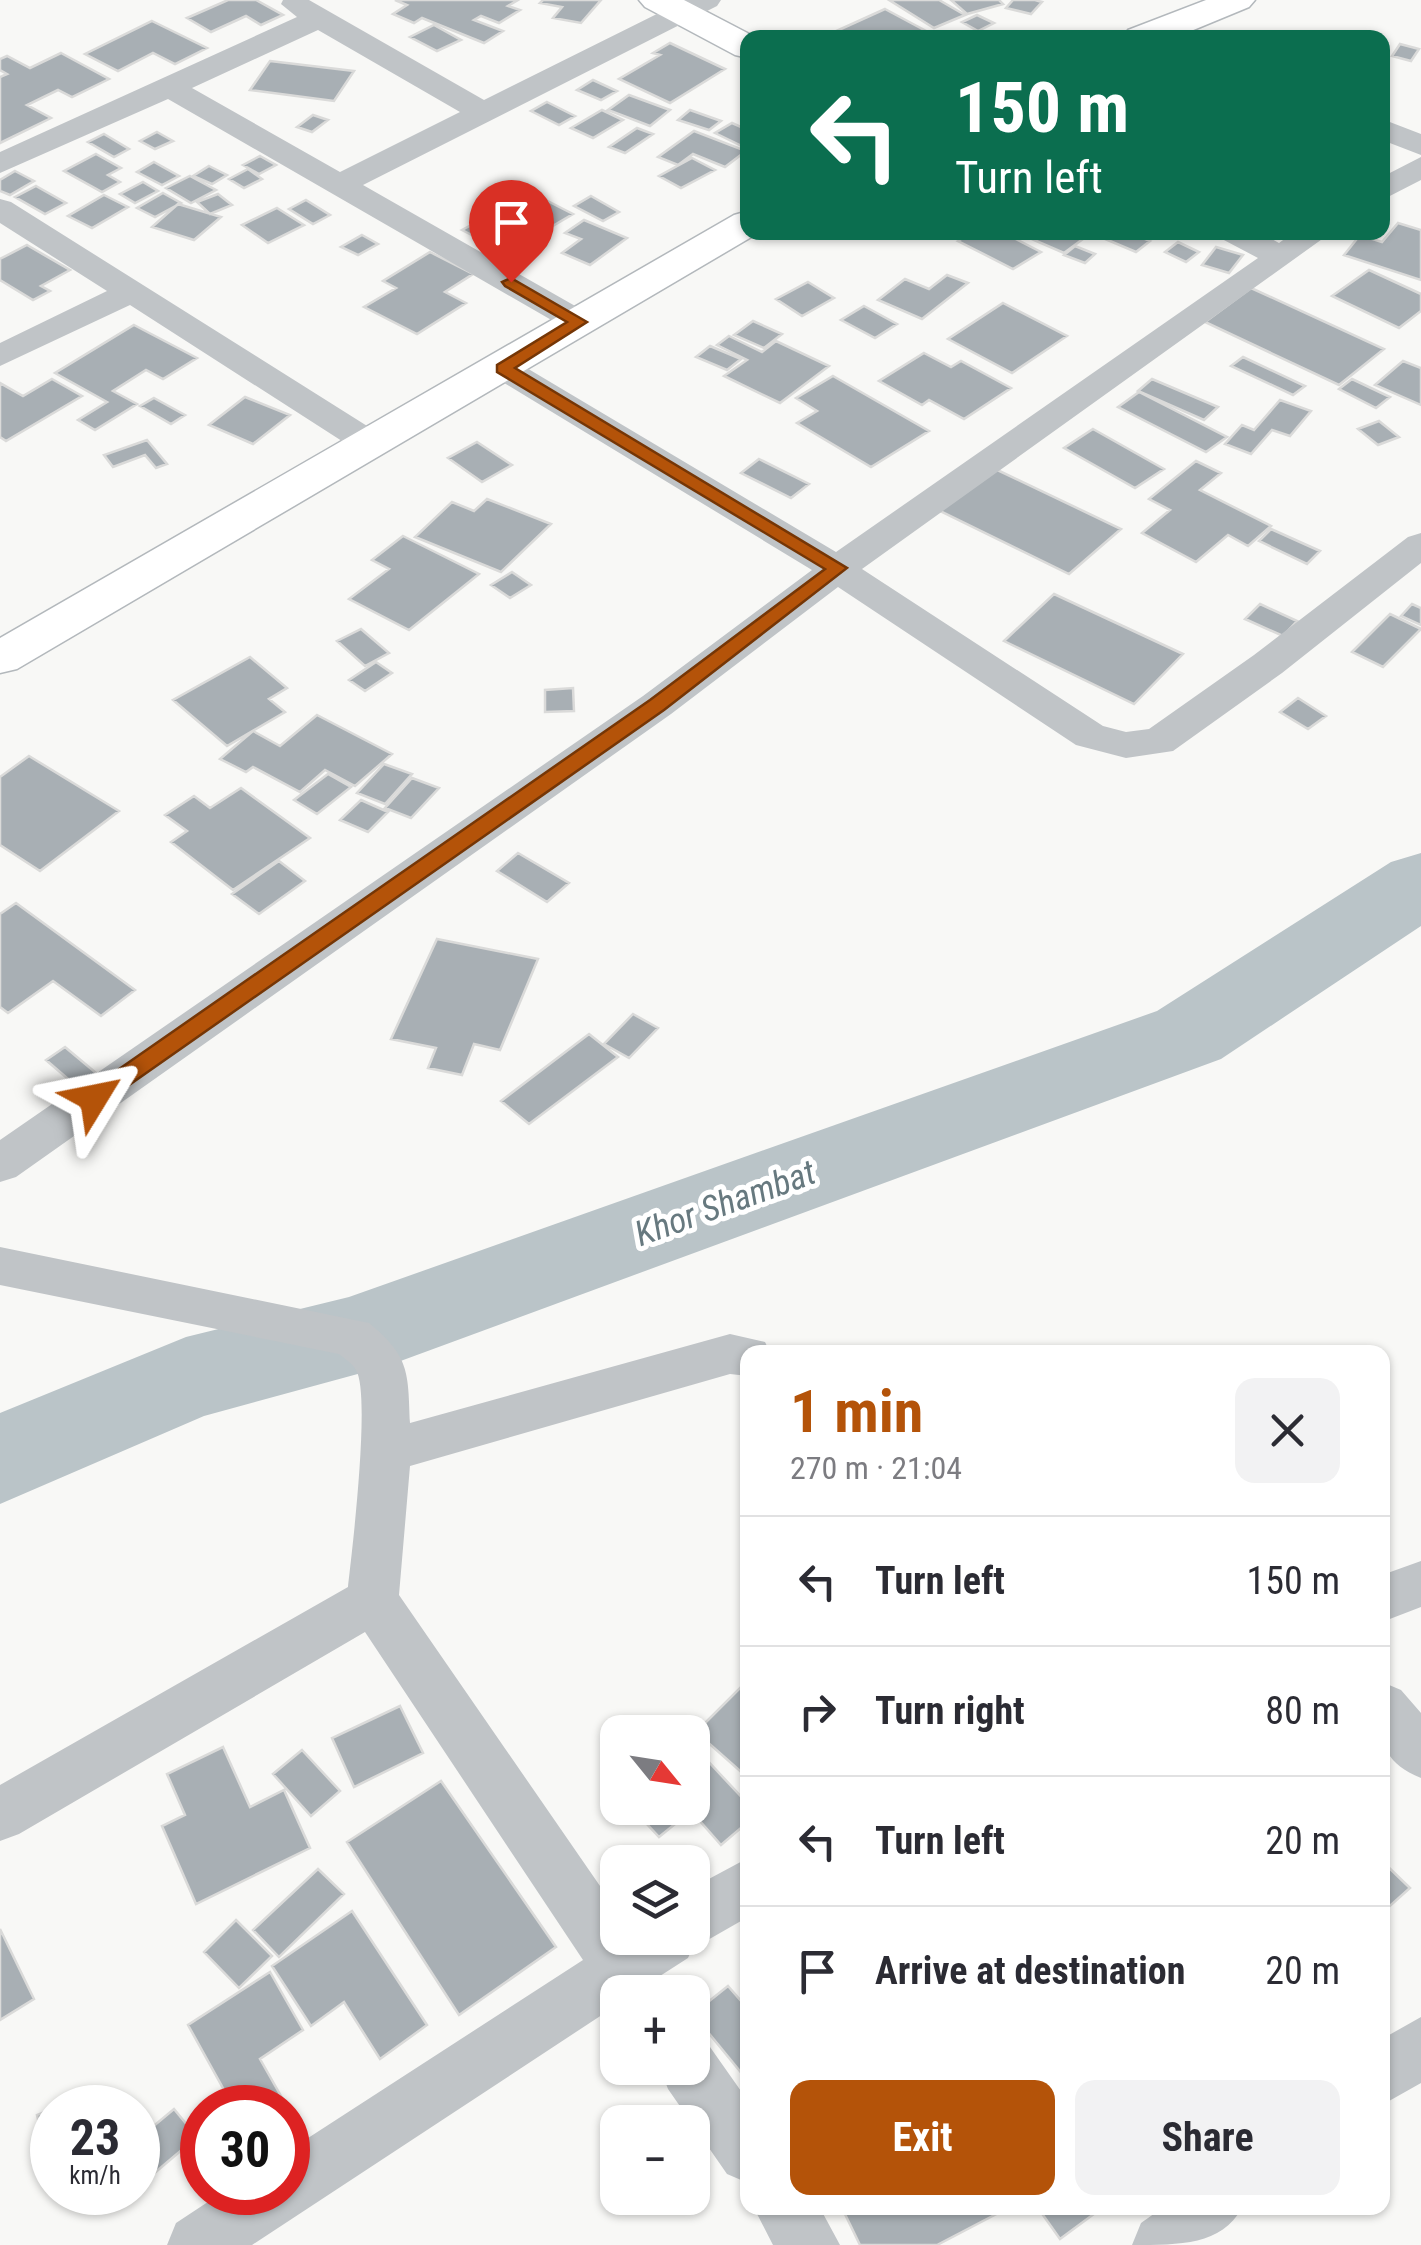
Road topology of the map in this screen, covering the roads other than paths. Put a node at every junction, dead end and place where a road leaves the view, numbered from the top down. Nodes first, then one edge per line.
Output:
1 (290, 0) edge
2 (1238, 0) edge
3 (682, 5) edge
4 (320, 18) junction
5 (1173, 30) edge
6 (740, 42) edge
7 (169, 86) junction
8 (482, 112) junction
9 (1390, 132) edge
10 (1421, 146) edge
11 (0, 164) edge
12 (1421, 166) edge
13 (340, 184) junction
14 (1390, 186) edge
15 (0, 209) edge
16 (740, 228) edge
17 (1249, 240) edge
18 (1304, 240) edge
19 (1280, 256) junction
20 (129, 292) junction
21 (579, 322) junction
22 (0, 356) edge
23 (503, 368) junction
24 (371, 444) junction
25 (1421, 545) edge
26 (838, 568) junction
27 (0, 658) edge
28 (0, 1164) edge
29 (0, 1266) edge
30 (740, 1355) edge
31 (386, 1451) junction
32 (1421, 1584) edge
33 (1390, 1596) edge
34 (373, 1600) junction
35 (1390, 1716) edge
36 (1421, 1753) edge
37 (0, 1814) edge
38 (740, 1890) edge
39 (710, 1910) edge
40 (643, 1966) edge
41 (1421, 2046) edge
42 (1390, 2070) edge
43 (701, 2085) edge
44 (740, 2142) edge
45 (310, 2172) edge
46 (243, 2215) edge
47 (789, 2215) edge
48 (1203, 2215) edge
49 (198, 2245) edge
50 (810, 2245) edge
51 (1164, 2245) edge

1 - 4 street
2 - 5 street
3 - 6 street
3 - 8 street
4 - 7 street
4 - 8 street
7 - 11 street
7 - 13 street
8 - 13 street
9 - 10 street
12 - 14 street
13 - 21 street
15 - 20 street
16 - 21 street
17 - 19 street
18 - 19 street
19 - 26 street
20 - 22 street
20 - 24 street
21 - 23 street
23 - 24 street
23 - 26 street
24 - 27 street
25 - 26 street
26 - 28 street
29 - 31 street
30 - 31 street
31 - 34 street
32 - 33 street
34 - 37 street
34 - 40 street
35 - 36 street
38 - 39 street
40 - 45 street
41 - 42 street
43 - 44 street
46 - 49 street
47 - 50 street
48 - 51 street

